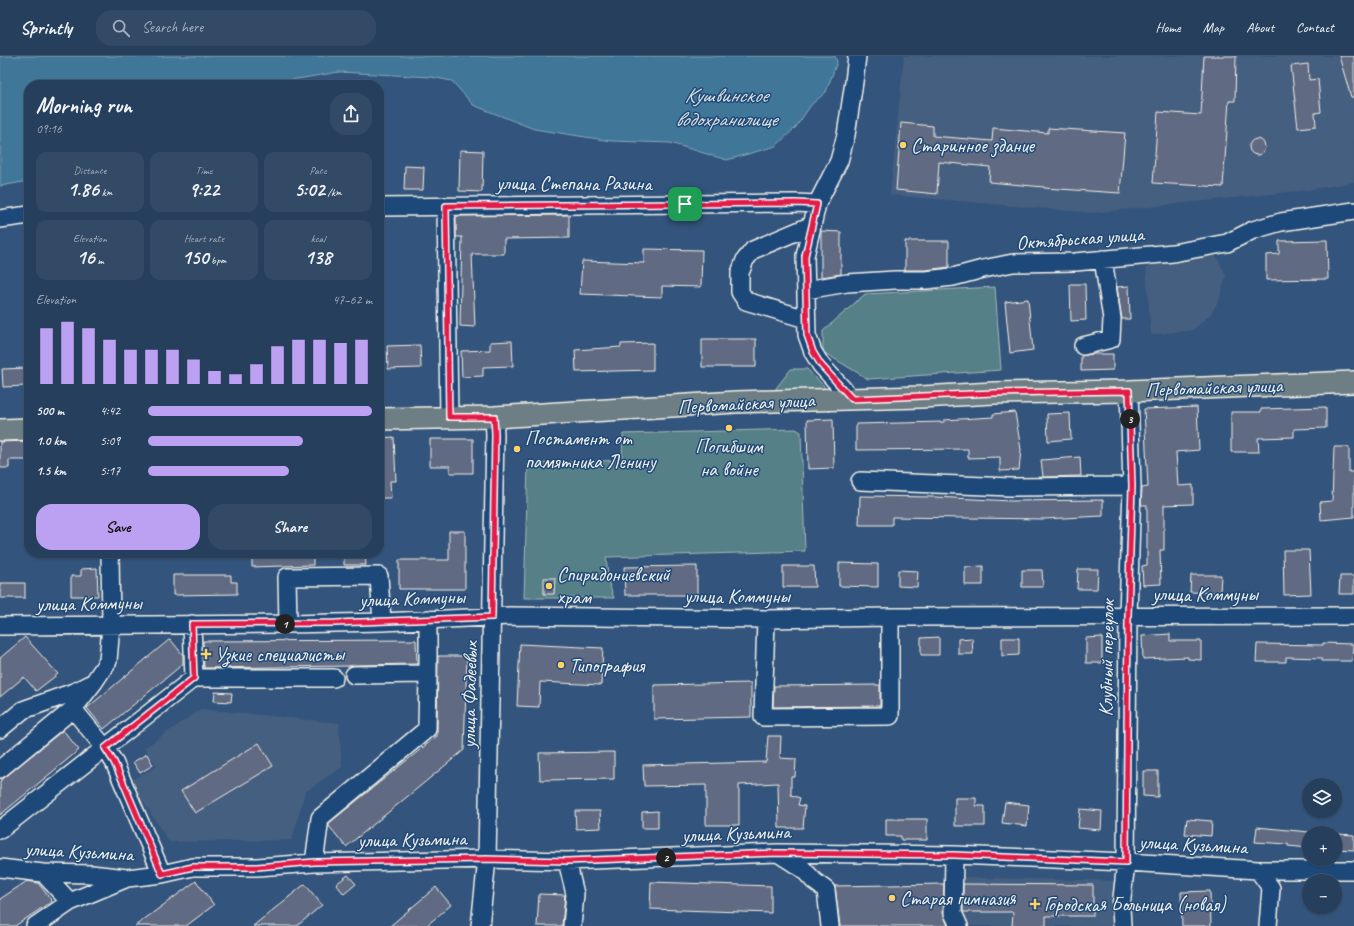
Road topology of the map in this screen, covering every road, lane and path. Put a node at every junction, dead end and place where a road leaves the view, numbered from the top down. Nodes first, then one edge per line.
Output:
1 (857, 56) edge
2 (817, 204) junction
3 (446, 206) junction
4 (384, 207) edge
5 (1354, 211) edge
6 (24, 216) edge
7 (0, 219) edge
8 (812, 225) junction
9 (1102, 259) junction
10 (806, 290) junction
11 (806, 320) junction
12 (1083, 346) dead end
13 (1354, 382) edge
14 (1129, 391) junction
15 (852, 399) junction
16 (449, 417) junction
17 (494, 417) junction
18 (384, 419) edge
19 (24, 429) edge
20 (0, 430) edge
21 (860, 481) dead end
22 (1132, 486) junction
23 (110, 558) edge
24 (1128, 616) junction
25 (1354, 616) edge
26 (492, 617) junction
27 (890, 617) junction
28 (428, 619) junction
29 (766, 619) junction
30 (382, 622) junction
31 (192, 624) junction
32 (288, 624) junction
33 (111, 625) junction
34 (0, 626) edge
35 (428, 674) junction
36 (354, 675) dead end
37 (194, 678) junction
38 (334, 678) dead end
39 (94, 682) junction
40 (73, 709) junction
41 (0, 729) edge
42 (105, 748) junction
43 (0, 769) edge
44 (0, 830) edge
45 (778, 853) junction
46 (954, 855) junction
47 (487, 859) junction
48 (567, 861) junction
49 (314, 862) junction
50 (1126, 862) junction
51 (0, 868) edge
52 (1258, 870) junction
53 (1354, 870) edge
54 (43, 873) junction
55 (162, 874) junction
56 (128, 878) junction
57 (70, 902) junction
58 (1121, 907) junction
59 (956, 919) edge
60 (35, 926) edge
61 (480, 926) edge
62 (572, 926) edge
63 (830, 926) edge
64 (1116, 926) edge
65 (1122, 926) edge
66 (1268, 926) edge

1 - 2 street
2 - 3 street, улица Степана Разина
2 - 8 street
3 - 4 street, улица Степана Разина
3 - 16 street
5 - 9 street, Октябрьская улица
6 - 7 street
8 - 10 street
8 - 11 street
9 - 10 street, Октябрьская улица
9 - 12 street
10 - 11 street
11 - 15 street
13 - 14 main road, Первомайская улица
14 - 15 main road, Первомайская улица
14 - 22 street, Клубный переулок
15 - 17 main road, Первомайская улица
16 - 17 main road, Первомайская улица
16 - 18 main road, Первомайская улица
17 - 26 street, улица Фадеевых
19 - 20 main road
21 - 22 street
22 - 24 street, Клубный переулок
23 - 33 street
24 - 25 street, улица Коммуны
24 - 27 street, улица Коммуны
24 - 50 street, Клубный переулок
26 - 28 street, улица Коммуны
26 - 29 street, улица Коммуны
26 - 47 street, улица Фадеевых
27 - 29 street, улица Коммуны
27 - 29 street
28 - 30 street, улица Коммуны
28 - 35 street
30 - 32 street, улица Коммуны
30 - 32 street
31 - 32 street, улица Коммуны
31 - 33 street, улица Коммуны
31 - 37 street
33 - 34 street, улица Коммуны
33 - 39 street
35 - 36 street
35 - 49 street
37 - 38 street
37 - 42 street
39 - 40 street
39 - 41 street
40 - 42 street
40 - 43 street
42 - 44 street
42 - 55 street
45 - 46 street, улица Кузьмина
45 - 48 street, улица Кузьмина
45 - 63 street
46 - 50 street, улица Кузьмина
46 - 59 street
47 - 48 street, улица Кузьмина
47 - 49 street, улица Кузьмина
47 - 61 street, улица Фадеевых
48 - 62 street
49 - 55 street, улица Кузьмина
50 - 52 street, улица Кузьмина
50 - 58 street, Клубный переулок
51 - 54 street, улица Кузьмина
52 - 53 street, улица Кузьмина
52 - 66 street
54 - 56 street, улица Кузьмина
54 - 57 street
55 - 56 street, улица Кузьмина
56 - 57 street
57 - 60 street
58 - 64 street
58 - 65 street, Клубный переулок

